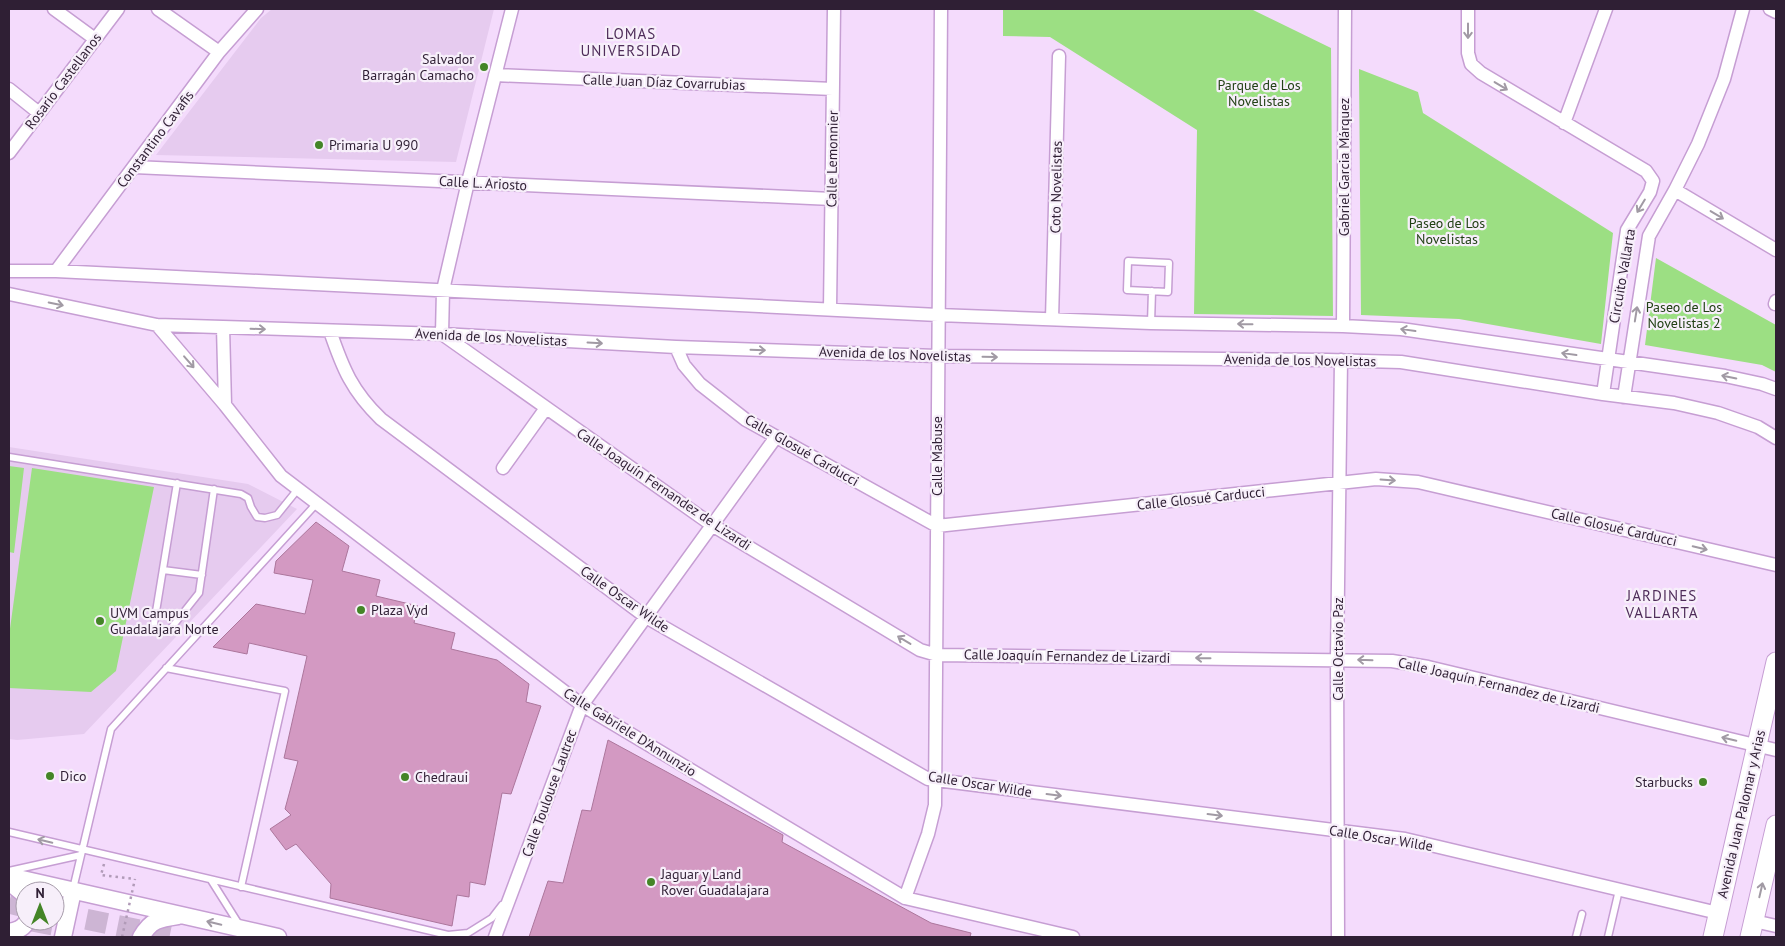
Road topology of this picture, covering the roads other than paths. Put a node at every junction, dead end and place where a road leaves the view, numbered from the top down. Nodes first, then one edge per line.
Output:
1 (54, 9) edge
2 (118, 9) edge
3 (158, 9) edge
4 (258, 9) edge
5 (512, 9) edge
6 (834, 9) edge
7 (941, 9) edge
8 (1345, 9) edge
9 (1468, 9) edge
10 (1606, 9) edge
11 (1743, 9) edge
12 (1770, 9) edge
13 (1776, 12) edge
14 (95, 39) junction
15 (220, 52) junction
16 (1059, 56) dead end
17 (495, 75) junction
18 (9, 89) edge
19 (833, 89) junction
20 (39, 113) junction
21 (1564, 123) junction
22 (9, 153) edge
23 (134, 167) junction
24 (468, 182) junction
25 (1675, 190) junction
26 (832, 198) junction
27 (1776, 250) edge
28 (9, 271) edge
29 (56, 271) junction
30 (444, 290) junction
31 (1152, 291) junction
32 (9, 294) edge
33 (830, 309) junction
34 (938, 314) junction
35 (1052, 319) junction
36 (1151, 323) junction
37 (157, 325) junction
38 (1343, 326) junction
39 (222, 327) junction
40 (330, 331) junction
41 (442, 334) junction
42 (676, 347) junction
43 (937, 356) junction
44 (1608, 359) junction
45 (1341, 360) junction
46 (1628, 362) junction
47 (1776, 390) edge
48 (1603, 394) junction
49 (1624, 397) junction
50 (225, 404) junction
51 (546, 408) junction
52 (776, 437) junction
53 (1776, 438) edge
54 (9, 457) edge
55 (503, 468) dead end
56 (1339, 483) junction
57 (176, 484) junction
58 (298, 489) junction
59 (214, 490) junction
60 (317, 503) junction
61 (712, 525) junction
62 (937, 526) junction
63 (1776, 565) edge
64 (162, 570) junction
65 (202, 575) junction
66 (646, 616) junction
67 (937, 655) junction
68 (1337, 659) junction
69 (1776, 662) edge
70 (166, 668) junction
71 (582, 705) junction
72 (1757, 745) junction
73 (1776, 750) edge
74 (936, 780) junction
75 (1776, 825) edge
76 (1337, 831) junction
77 (9, 832) edge
78 (81, 852) junction
79 (9, 871) edge
80 (9, 876) edge
81 (211, 880) junction
82 (241, 887) junction
83 (1619, 890) junction
84 (73, 891) junction
85 (511, 895) junction
86 (905, 898) junction
87 (1718, 913) junction
88 (1582, 914) dead end
89 (182, 916) junction
90 (1776, 926) edge
91 (242, 929) junction
92 (1752, 929) edge
93 (63, 937) edge
94 (141, 937) edge
95 (278, 937) edge
96 (495, 937) edge
97 (1073, 937) edge
98 (1338, 937) edge
99 (1576, 937) edge
100 (1608, 937) edge
101 (1712, 937) edge

1 - 14 street
2 - 14 street, Rosario Castellanos
3 - 15 street
4 - 15 street, Constantino Cavafis
5 - 17 street
6 - 19 street, Calle Lemonnier
7 - 34 street, Calle Mabuse
8 - 38 street, Gabriel Garcia Márquez
9 -> 21 street, Circuito Vallarta
10 - 21 street
11 - 25 street, Circuito Vallarta
12 - 13 street
14 - 20 street, Rosario Castellanos
15 - 23 street, Constantino Cavafis
16 - 35 street, Coto Novelistas
17 - 19 street, Calle Juan Díaz Covarrubias
17 - 24 street
18 - 20 street
19 - 26 street, Calle Lemonnier
20 - 22 street, Rosario Castellanos
21 -> 44 street, Circuito Vallarta
23 - 24 street, Calle L. Ariosto
23 - 29 street, Constantino Cavafis
24 - 26 street, Calle L. Ariosto
24 - 30 street
25 -> 27 street
46 -> 25 street, Circuito Vallarta
26 - 33 street, Calle Lemonnier
28 - 29 street
29 - 30 street
30 - 33 street
30 - 41 street
31 - 31 lane
31 - 36 lane
32 -> 37 street, Avenida de los Novelistas
33 - 34 street
34 - 35 street
34 - 43 street, Calle Mabuse
35 - 36 street
38 -> 36 street
37 - 39 street, Avenida de los Novelistas
37 -> 50 street, Calle Gabriele D'Annunzio
44 -> 38 street
39 -> 40 street, Avenida de los Novelistas
39 - 50 street
40 - 41 street, Avenida de los Novelistas
40 - 66 street, Calle Oscar Wilde
41 -> 42 street, Avenida de los Novelistas
41 - 51 street, Calle Joaquín Fernandez de Lizardi
42 -> 43 street, Avenida de los Novelistas
42 - 52 street, Calle Glosué Carducci
43 -> 45 street, Avenida de los Novelistas
43 - 62 street, Calle Mabuse
44 - 46 street
44 - 48 street, Circuito Vallarta
45 - 48 street, Avenida de los Novelistas
45 - 56 street, Calle Octavio Paz
47 -> 46 street
46 - 49 street, Circuito Vallarta
48 - 49 street, Avenida de los Novelistas
49 - 53 street, Avenida de los Novelistas
50 - 58 street, Calle Gabriele D'Annunzio
51 - 55 street
51 - 61 street, Calle Joaquín Fernandez de Lizardi
52 - 61 street, Calle Toulouse Lautrec
52 - 62 street, Calle Glosué Carducci
54 - 57 lane
56 - 62 street, Calle Glosué Carducci
56 -> 63 street, Calle Glosué Carducci
56 - 68 street, Calle Octavio Paz
57 - 59 lane
57 - 64 lane
58 - 59 lane
58 - 60 street, Calle Gabriele D'Annunzio
59 - 65 lane
60 - 70 lane
60 - 71 street, Calle Gabriele D'Annunzio
61 - 66 street, Calle Toulouse Lautrec
67 -> 61 street, Calle Joaquín Fernandez de Lizardi
62 - 67 street, Calle Mabuse
64 - 65 lane
64 - 65 lane
66 - 71 street, Calle Toulouse Lautrec
66 - 74 street, Calle Oscar Wilde
68 -> 67 street, Calle Joaquín Fernandez de Lizardi
67 - 74 street, Calle Mabuse
72 -> 68 street, Calle Joaquín Fernandez de Lizardi
68 - 76 street, Calle Octavio Paz
69 - 72 main road, Avenida Juan Palomar y Arias
70 - 78 lane
70 - 82 lane
71 - 85 street, Calle Toulouse Lautrec
71 - 86 street, Calle Gabriele D'Annunzio
72 - 73 street, Calle Joaquín Fernandez de Lizardi
72 - 87 main road, Avenida Juan Palomar y Arias
74 -> 76 street, Calle Oscar Wilde
74 - 86 street, Calle Mabuse
92 -> 75 main road
76 - 83 street, Calle Oscar Wilde
76 - 98 street, Calle Octavio Paz
78 -> 77 lane
78 - 79 lane
78 - 81 lane
78 - 84 lane
80 - 84 street
81 - 82 lane
81 - 91 lane
82 - 85 lane
83 - 87 street, Calle Oscar Wilde
83 - 100 lane
84 - 89 street
84 - 93 street
85 - 96 street, Calle Toulouse Lautrec
86 - 97 street, Calle Gabriele D'Annunzio
87 - 101 main road, Avenida Juan Palomar y Arias
88 - 99 lane
91 -> 89 street
89 - 94 street
90 - 92 street
91 - 95 street

